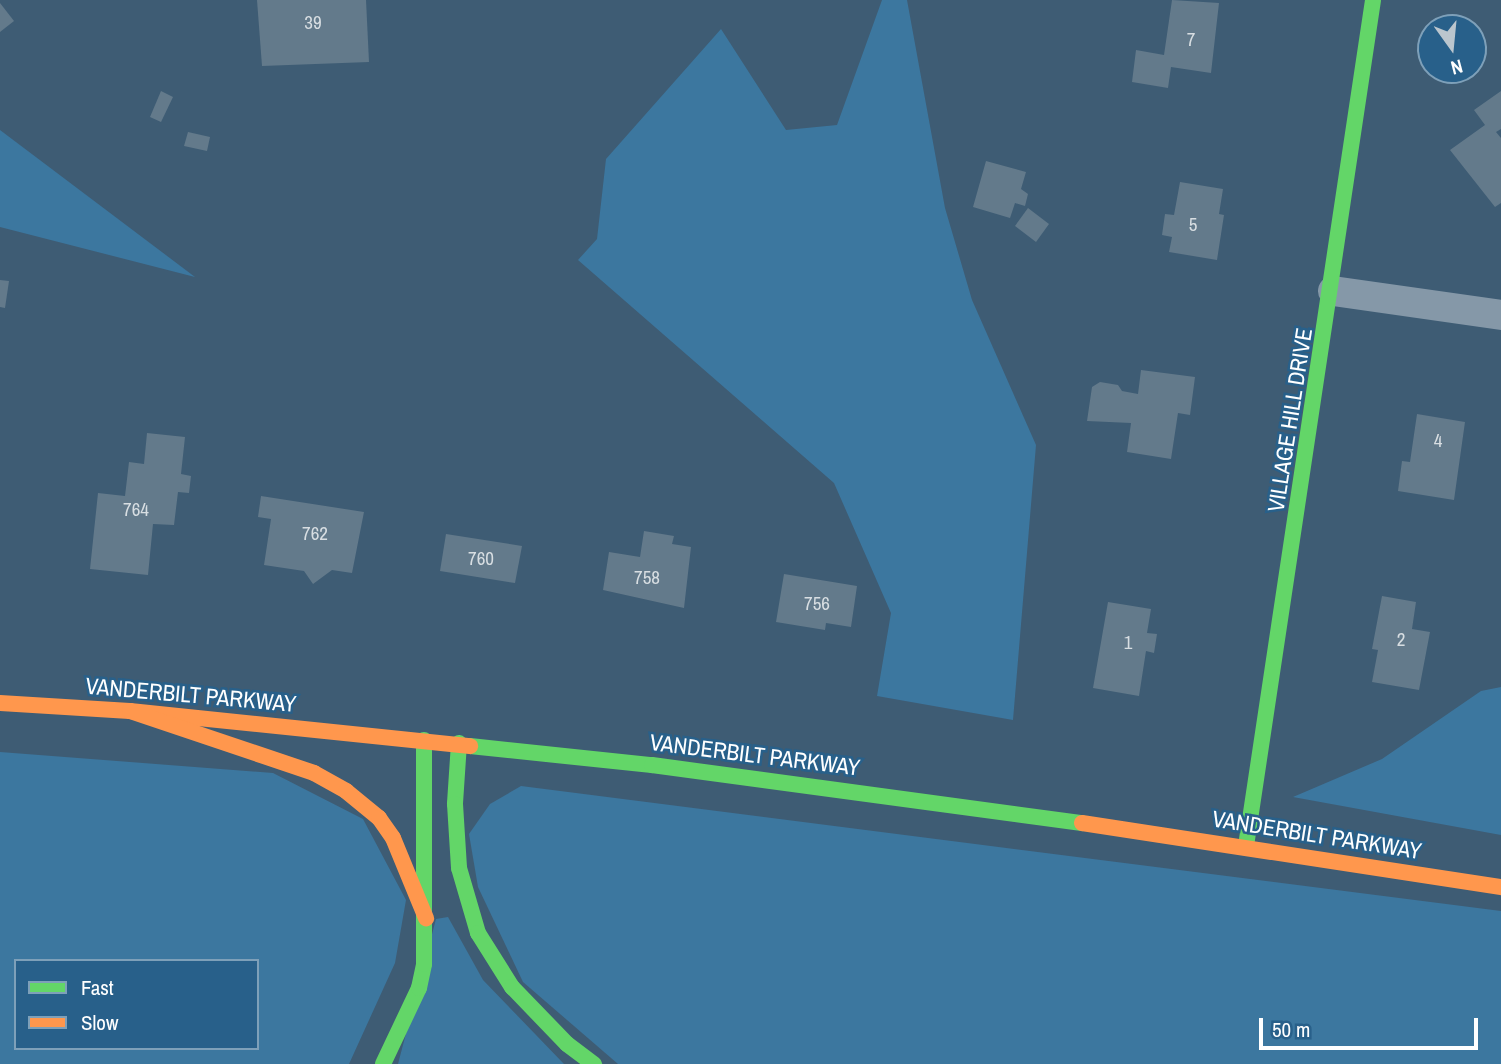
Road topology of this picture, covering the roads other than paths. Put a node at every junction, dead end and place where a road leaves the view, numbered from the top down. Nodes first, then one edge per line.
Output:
1 (1373, 0) edge
2 (1333, 291) junction
3 (1501, 315) edge
4 (0, 703) edge
5 (130, 712) junction
6 (424, 740) junction
7 (459, 743) junction
8 (1246, 846) junction
9 (1501, 887) edge
10 (426, 918) junction
11 (383, 1064) edge
12 (594, 1064) edge

1 - 2 main road, VILLAGE HILL DRIVE
2 - 3 street
2 - 8 main road, VILLAGE HILL DRIVE
4 - 5 main road, VANDERBILT PARKWAY
5 - 6 main road, VANDERBILT PARKWAY
5 - 10 main road
6 - 7 main road, VANDERBILT PARKWAY
6 - 10 main road
7 - 8 main road, VANDERBILT PARKWAY
7 - 12 main road
8 - 9 main road, VANDERBILT PARKWAY
10 - 11 main road

